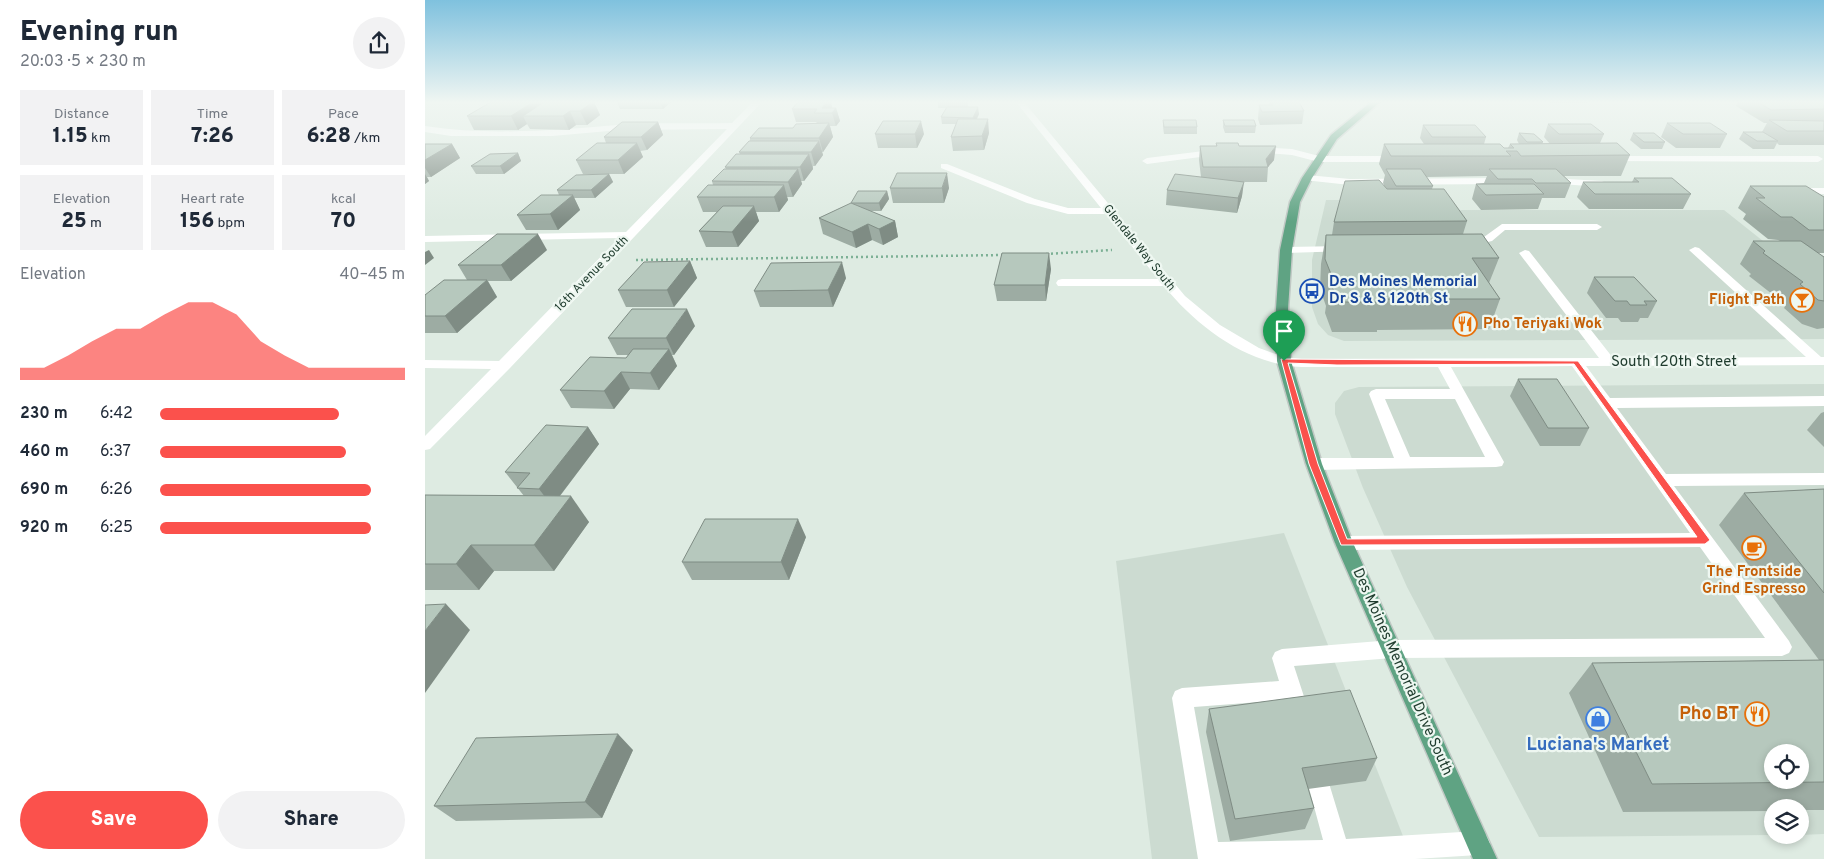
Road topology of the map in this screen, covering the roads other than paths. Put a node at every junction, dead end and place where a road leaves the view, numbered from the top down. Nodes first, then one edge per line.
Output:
1 (719, 142) edge
2 (1053, 142) edge
3 (1330, 142) edge
4 (1247, 150) edge
5 (1229, 151) edge
6 (1319, 158) junction
7 (1414, 158) edge
8 (1601, 158) edge
9 (1818, 158) dead end
10 (1147, 161) dead end
11 (944, 166) dead end
12 (1307, 178) junction
13 (1515, 181) edge
14 (1541, 181) edge
15 (1609, 184) edge
16 (1785, 191) edge
17 (1811, 191) junction
18 (1824, 191) edge
19 (1824, 200) edge
20 (1109, 211) junction
21 (1597, 227) dead end
22 (629, 235) junction
23 (425, 239) edge
24 (1450, 247) edge
25 (1286, 250) junction
26 (1357, 250) edge
27 (1695, 250) dead end
28 (1525, 253) dead end
29 (1167, 282) junction
30 (1062, 283) dead end
31 (1284, 361) junction
32 (1821, 361) edge
33 (1443, 362) junction
34 (1576, 362) junction
35 (1609, 362) junction
36 (425, 364) edge
37 (505, 365) junction
38 (1459, 394) junction
39 (1824, 401) edge
40 (1605, 403) junction
41 (425, 445) edge
42 (1404, 463) junction
43 (1314, 464) junction
44 (1824, 479) edge
45 (1661, 480) junction
46 (1705, 540) junction
47 (1344, 543) junction
48 (1392, 649) junction
49 (1291, 690) junction
50 (1301, 720) edge
51 (1320, 788) edge
52 (1482, 851) edge
53 (1338, 852) junction

1 - 22 street, 16th Avenue South
2 - 20 street, Glendale Way South
3 - 6 main road, Des Moines Memorial Drive South
4 - 6 street
5 - 10 street
6 - 7 street
6 - 12 main road, Des Moines Memorial Drive South
8 - 9 street
11 - 20 street
12 - 13 street
12 - 25 main road, Des Moines Memorial Drive South
14 - 15 street
16 - 17 street
17 - 18 street
17 - 19 street
20 - 29 street, Glendale Way South
21 - 24 street
22 - 23 street
22 - 37 street, 16th Avenue South
25 - 26 street
25 - 31 main road, Des Moines Memorial Drive South
27 - 32 street
28 - 35 street
29 - 30 street
29 - 31 street, Glendale Way South
31 - 33 street, South 120th Street
31 - 43 main road, Des Moines Memorial Drive South
32 - 35 street, South 120th Street
33 - 34 street, South 120th Street
33 - 38 street
34 - 35 street, South 120th Street
34 - 40 street
36 - 37 street
37 - 41 street, 16th Avenue South
38 - 42 street
38 - 42 street
39 - 40 street
40 - 45 street
42 - 43 street
43 - 47 main road, Des Moines Memorial Drive South
44 - 45 street
45 - 46 street
46 - 47 street
46 - 48 street
47 - 48 main road, Des Moines Memorial Drive South
48 - 49 street
48 - 52 main road, Des Moines Memorial Drive South
49 - 50 street
49 - 53 street
51 - 53 street
52 - 53 street

